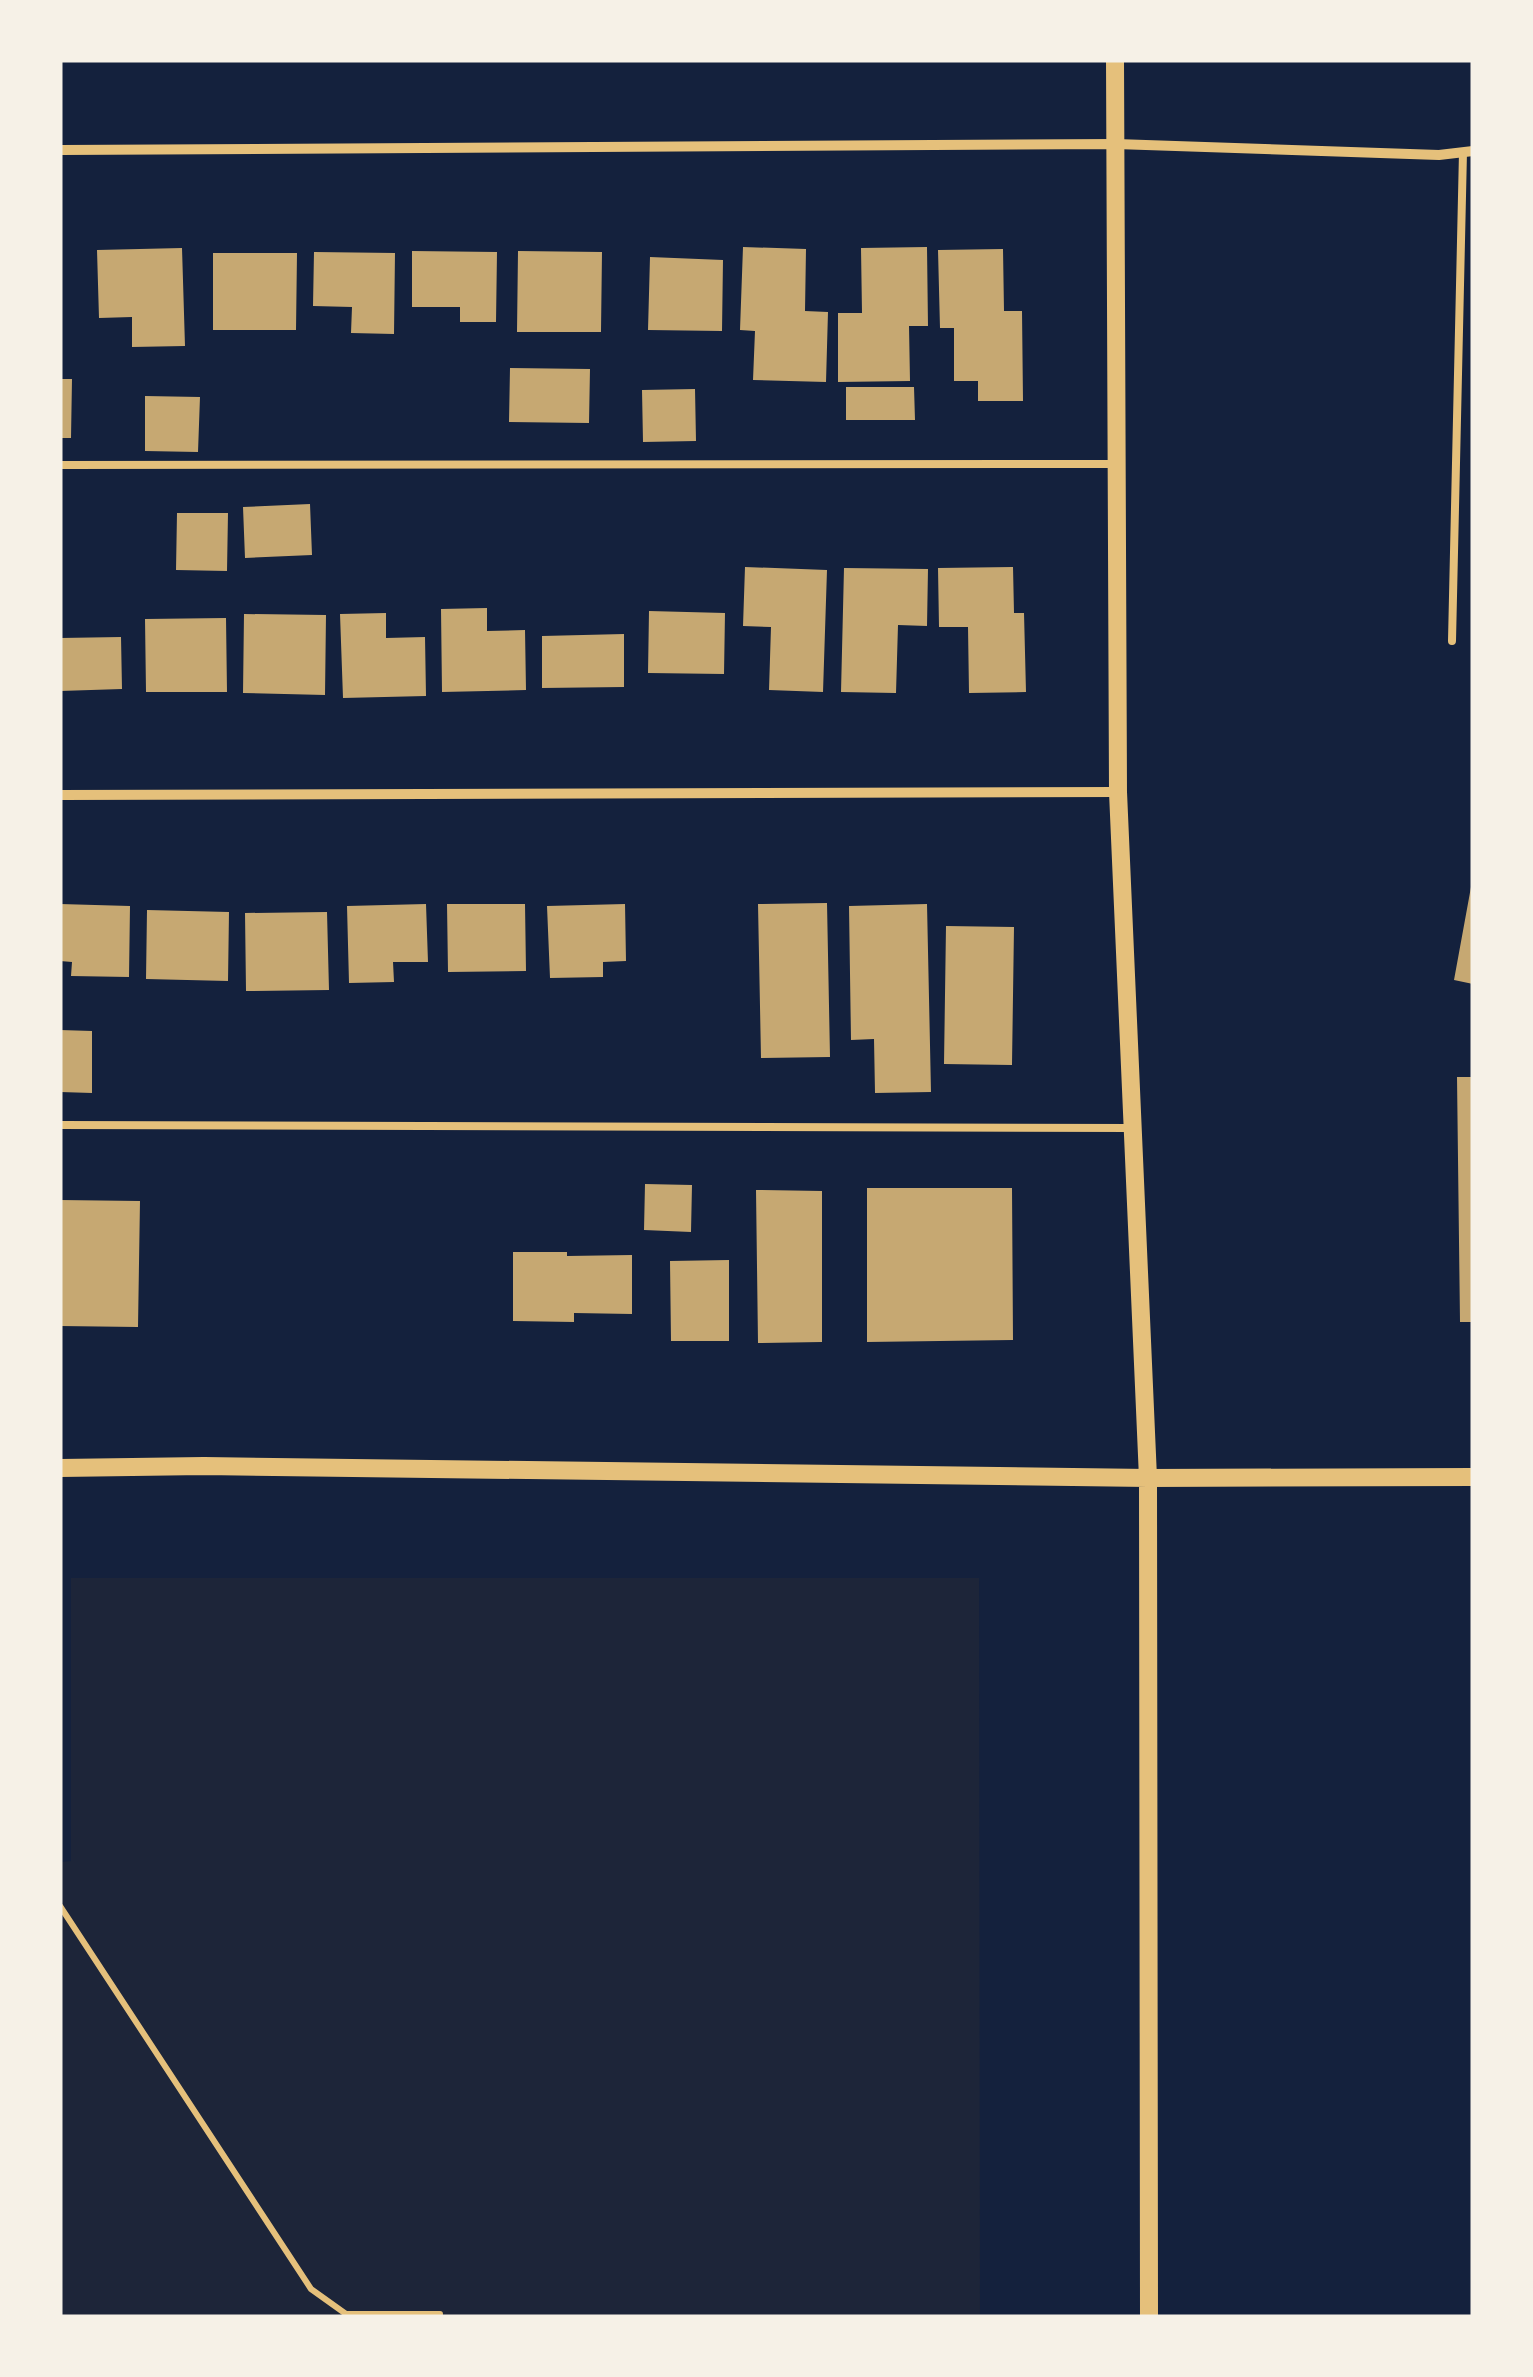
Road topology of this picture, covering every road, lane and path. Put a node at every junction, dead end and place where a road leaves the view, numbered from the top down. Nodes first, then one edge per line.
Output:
1 (1114, 60) edge
2 (1116, 144) junction
3 (60, 150) edge
4 (1468, 152) edge
5 (1118, 464) junction
6 (60, 465) edge
7 (1452, 640) dead end
8 (1118, 792) junction
9 (60, 795) edge
10 (60, 1125) edge
11 (1132, 1128) junction
12 (60, 1468) edge
13 (1148, 1478) junction
14 (1473, 1478) edge
15 (60, 1906) edge
16 (440, 2314) dead end
17 (1149, 2317) edge

1 - 2 street
2 - 3 street
2 - 4 street
2 - 5 street
4 - 7 lane
5 - 6 lane
5 - 8 street
8 - 9 street
8 - 11 street
10 - 11 lane
11 - 13 street
12 - 13 street
13 - 14 street
13 - 17 street
15 - 16 path

